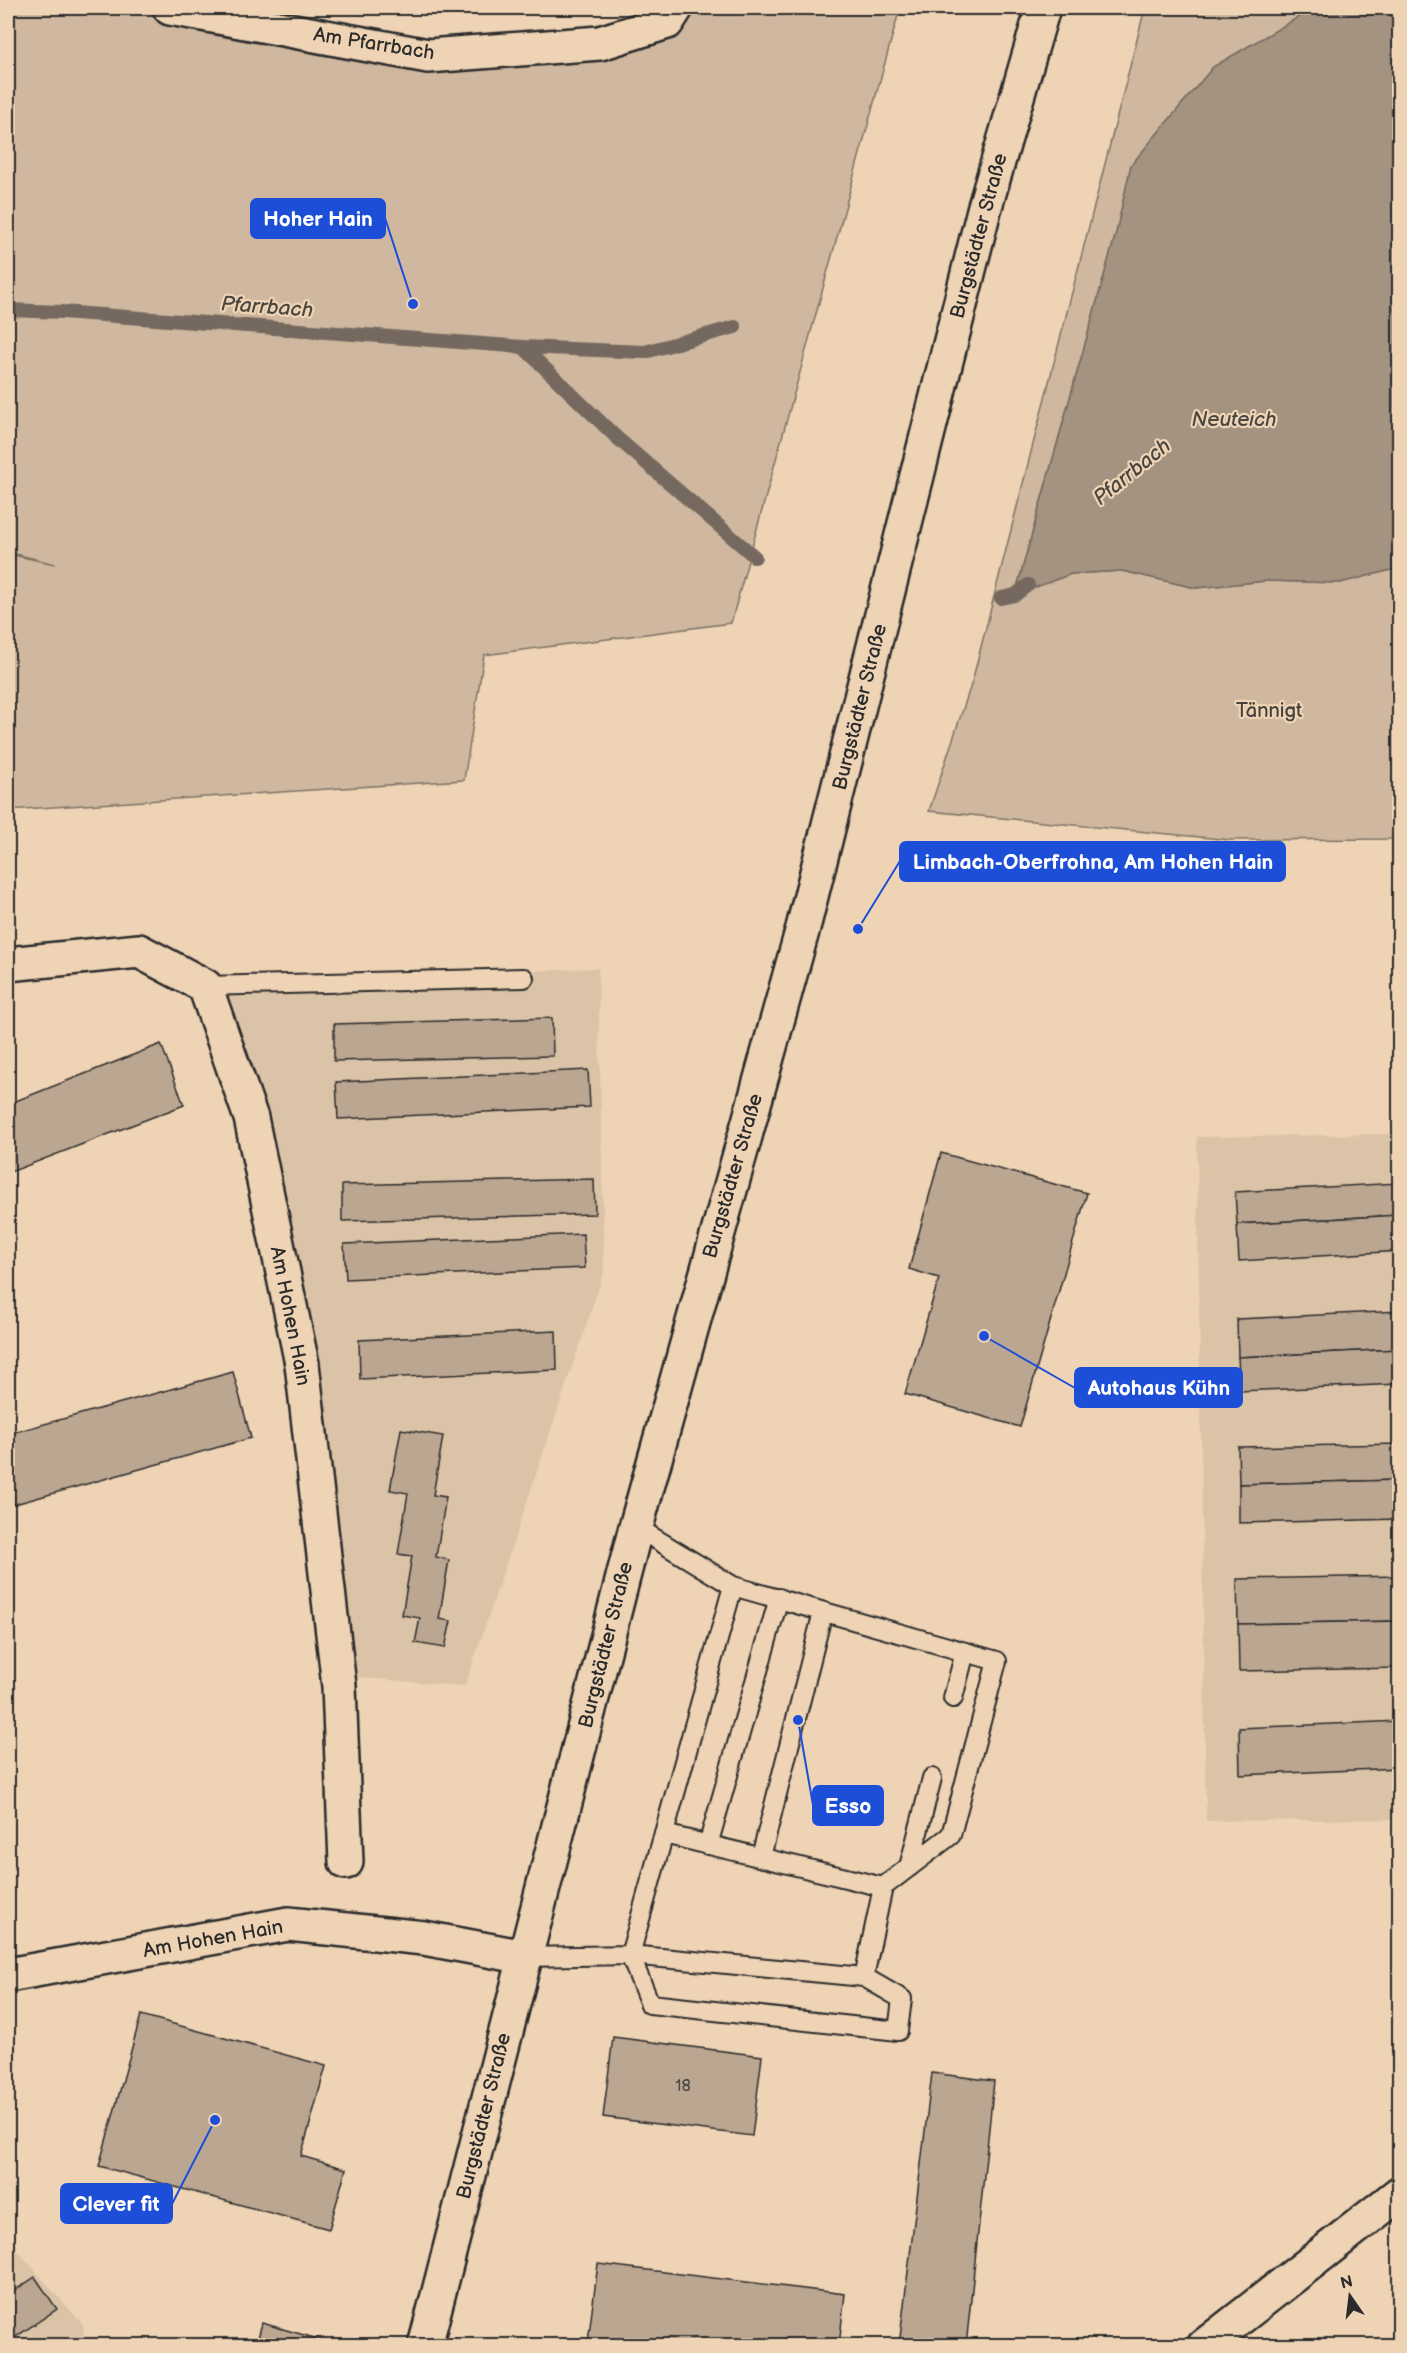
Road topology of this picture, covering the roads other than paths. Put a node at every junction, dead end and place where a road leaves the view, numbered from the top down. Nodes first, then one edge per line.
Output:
1 (170, 8) edge
2 (676, 8) edge
3 (1043, 8) edge
4 (8, 964) edge
5 (524, 978) dead end
6 (205, 986) junction
7 (636, 1527) junction
8 (733, 1587) junction
9 (779, 1598) junction
10 (823, 1612) junction
11 (965, 1652) junction
12 (953, 1698) dead end
13 (932, 1778) dead end
14 (664, 1833) junction
15 (708, 1845) junction
16 (761, 1857) junction
17 (346, 1862) dead end
18 (909, 1867) junction
19 (883, 1887) junction
20 (630, 1955) junction
21 (525, 1957) junction
22 (8, 1976) edge
23 (864, 1977) junction
24 (1400, 2193) edge
25 (425, 2346) edge
26 (1204, 2346) edge

1 - 2 main road, Am Pfarrbach
3 - 7 main road, Burgstädter Straße
4 - 6 main road
5 - 6 lane
6 - 17 main road, Am Hohen Hain
7 - 8 lane
7 - 21 main road, Burgstädter Straße
8 - 9 lane
8 - 14 lane
9 - 10 lane
9 - 15 lane
10 - 11 lane
10 - 16 lane
11 - 12 lane
11 - 18 lane
13 - 18 lane
14 - 15 lane
14 - 20 lane
15 - 16 lane
16 - 19 lane
18 - 19 lane
19 - 23 lane
20 - 21 lane
20 - 23 lane
20 - 23 lane
21 - 22 main road, Am Hohen Hain
21 - 25 main road, Burgstädter Straße
24 - 26 main road

